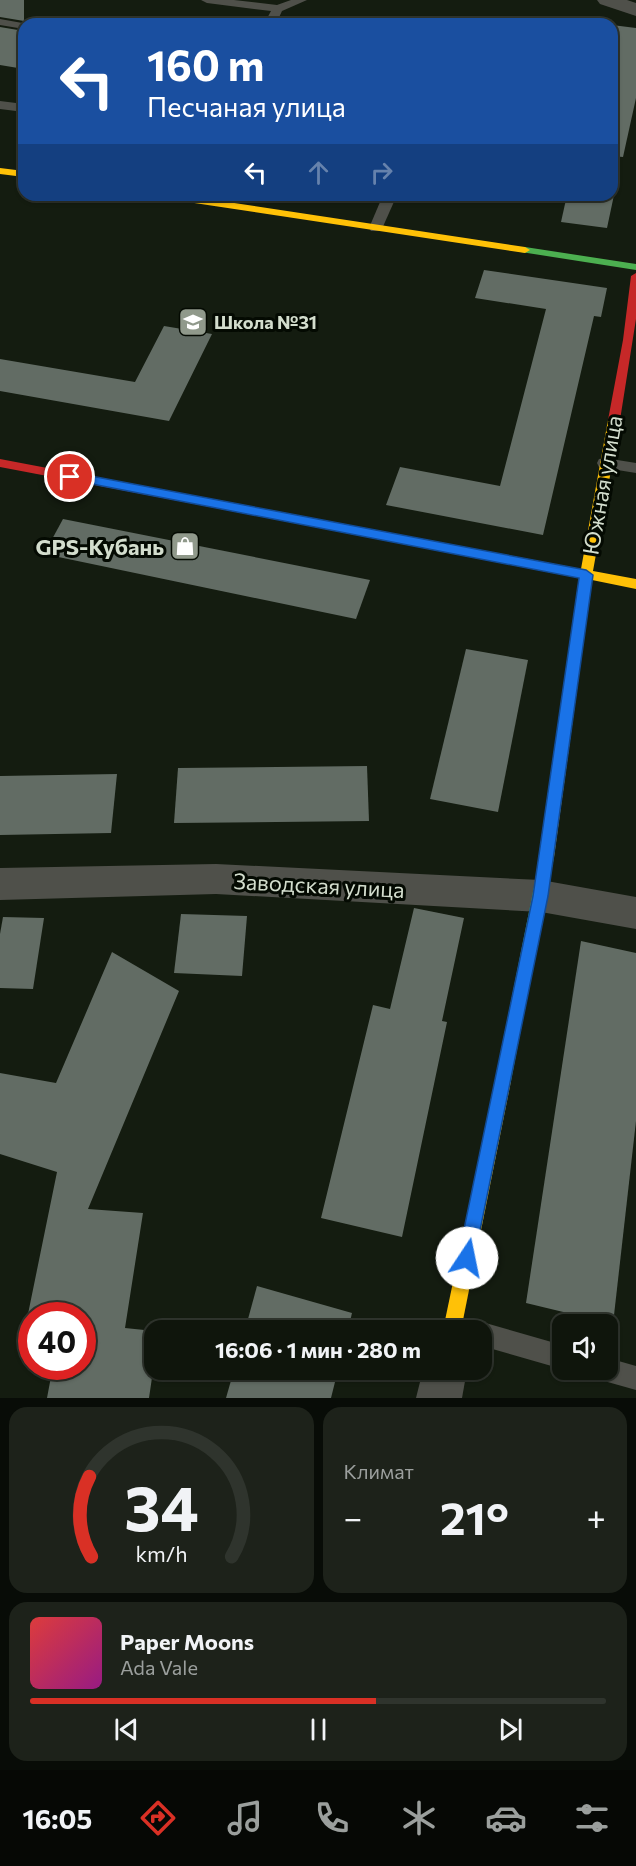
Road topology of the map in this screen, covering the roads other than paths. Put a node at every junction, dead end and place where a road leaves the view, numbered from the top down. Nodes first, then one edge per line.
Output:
1 (207, 0) edge
2 (301, 0) edge
3 (608, 0) edge
4 (278, 9) junction
5 (636, 10) edge
6 (273, 18) edge
7 (0, 22) edge
8 (18, 25) edge
9 (0, 105) edge
10 (18, 107) edge
11 (0, 171) edge
12 (18, 173) edge
13 (200, 201) edge
14 (387, 201) edge
15 (376, 228) junction
16 (636, 267) edge
17 (636, 276) edge
18 (632, 340) edge
19 (0, 463) edge
20 (605, 463) junction
21 (636, 468) edge
22 (586, 575) junction
23 (636, 584) edge
24 (0, 884) edge
25 (541, 896) junction
26 (636, 913) edge
27 (460, 1320) edge
28 (492, 1337) edge
29 (552, 1354) edge
30 (618, 1373) edge
31 (636, 1378) edge
32 (443, 1380) edge
33 (439, 1398) edge

1 - 4 lane
2 - 4 lane
3 - 5 street
4 - 6 lane
7 - 8 lane
9 - 10 lane
11 - 12 street
13 - 15 street
14 - 15 lane
15 - 16 street
17 - 18 street, Южная улица
18 - 20 street, Южная улица
19 - 22 street
20 - 21 lane
20 - 22 street, Южная улица
22 - 23 street
22 - 25 street, Южная улица
24 - 25 street, Заводская улица
25 - 26 street, Заводская улица
25 - 27 street, Южная улица
28 - 29 lane
30 - 31 lane
32 - 33 street

